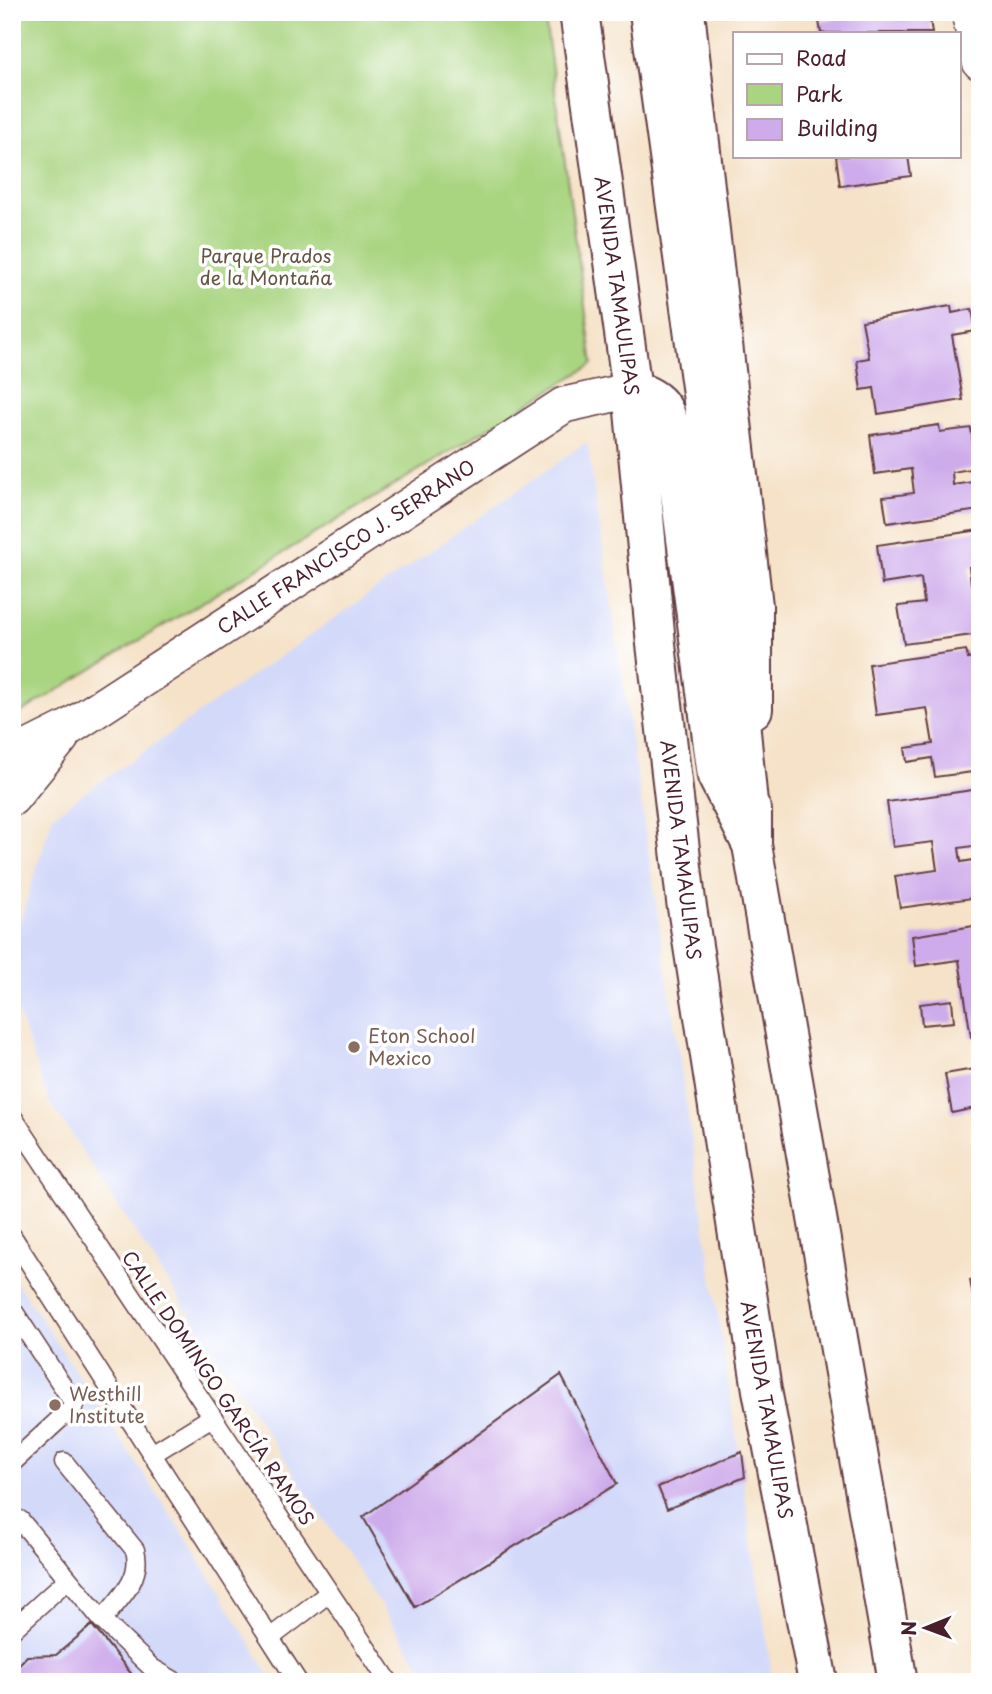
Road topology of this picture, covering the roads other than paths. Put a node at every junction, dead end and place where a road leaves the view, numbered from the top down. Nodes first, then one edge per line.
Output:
1 (579, 12) edge
2 (649, 12) edge
3 (685, 12) edge
4 (969, 12) edge
5 (980, 62) edge
6 (632, 390) junction
7 (70, 727) junction
8 (12, 756) edge
9 (12, 798) edge
10 (751, 845) junction
11 (12, 1116) edge
12 (12, 1236) edge
13 (12, 1309) edge
14 (212, 1417) junction
15 (152, 1454) junction
16 (64, 1461) dead end
17 (12, 1463) edge
18 (12, 1529) edge
19 (68, 1579) junction
20 (329, 1593) junction
21 (102, 1620) junction
22 (12, 1630) edge
23 (270, 1638) junction
24 (176, 1682) edge
25 (298, 1682) edge
26 (389, 1682) edge
27 (818, 1682) edge
28 (898, 1682) edge

1 - 6 main road, AVENIDA TAMAULIPAS
2 - 10 main road
3 - 10 main road
4 - 5 street
6 - 7 street, CALLE FRANCISCO J. SERRANO
6 - 10 main road
6 - 27 main road, AVENIDA TAMAULIPAS
7 - 8 street, CALLE FRANCISCO J. SERRANO
7 - 9 street, CALLE FRANCISCO J. SERRANO
10 - 28 main road
11 - 14 lane, CALLE DOMINGO GARCÍA RAMOS
12 - 15 lane
13 - 17 lane
14 - 15 lane
14 - 20 lane, CALLE DOMINGO GARCÍA RAMOS
15 - 23 lane
16 - 21 lane
18 - 19 lane
19 - 21 lane
19 - 22 lane
20 - 23 lane
20 - 26 lane, CALLE DOMINGO GARCÍA RAMOS
21 - 24 lane
23 - 25 lane

